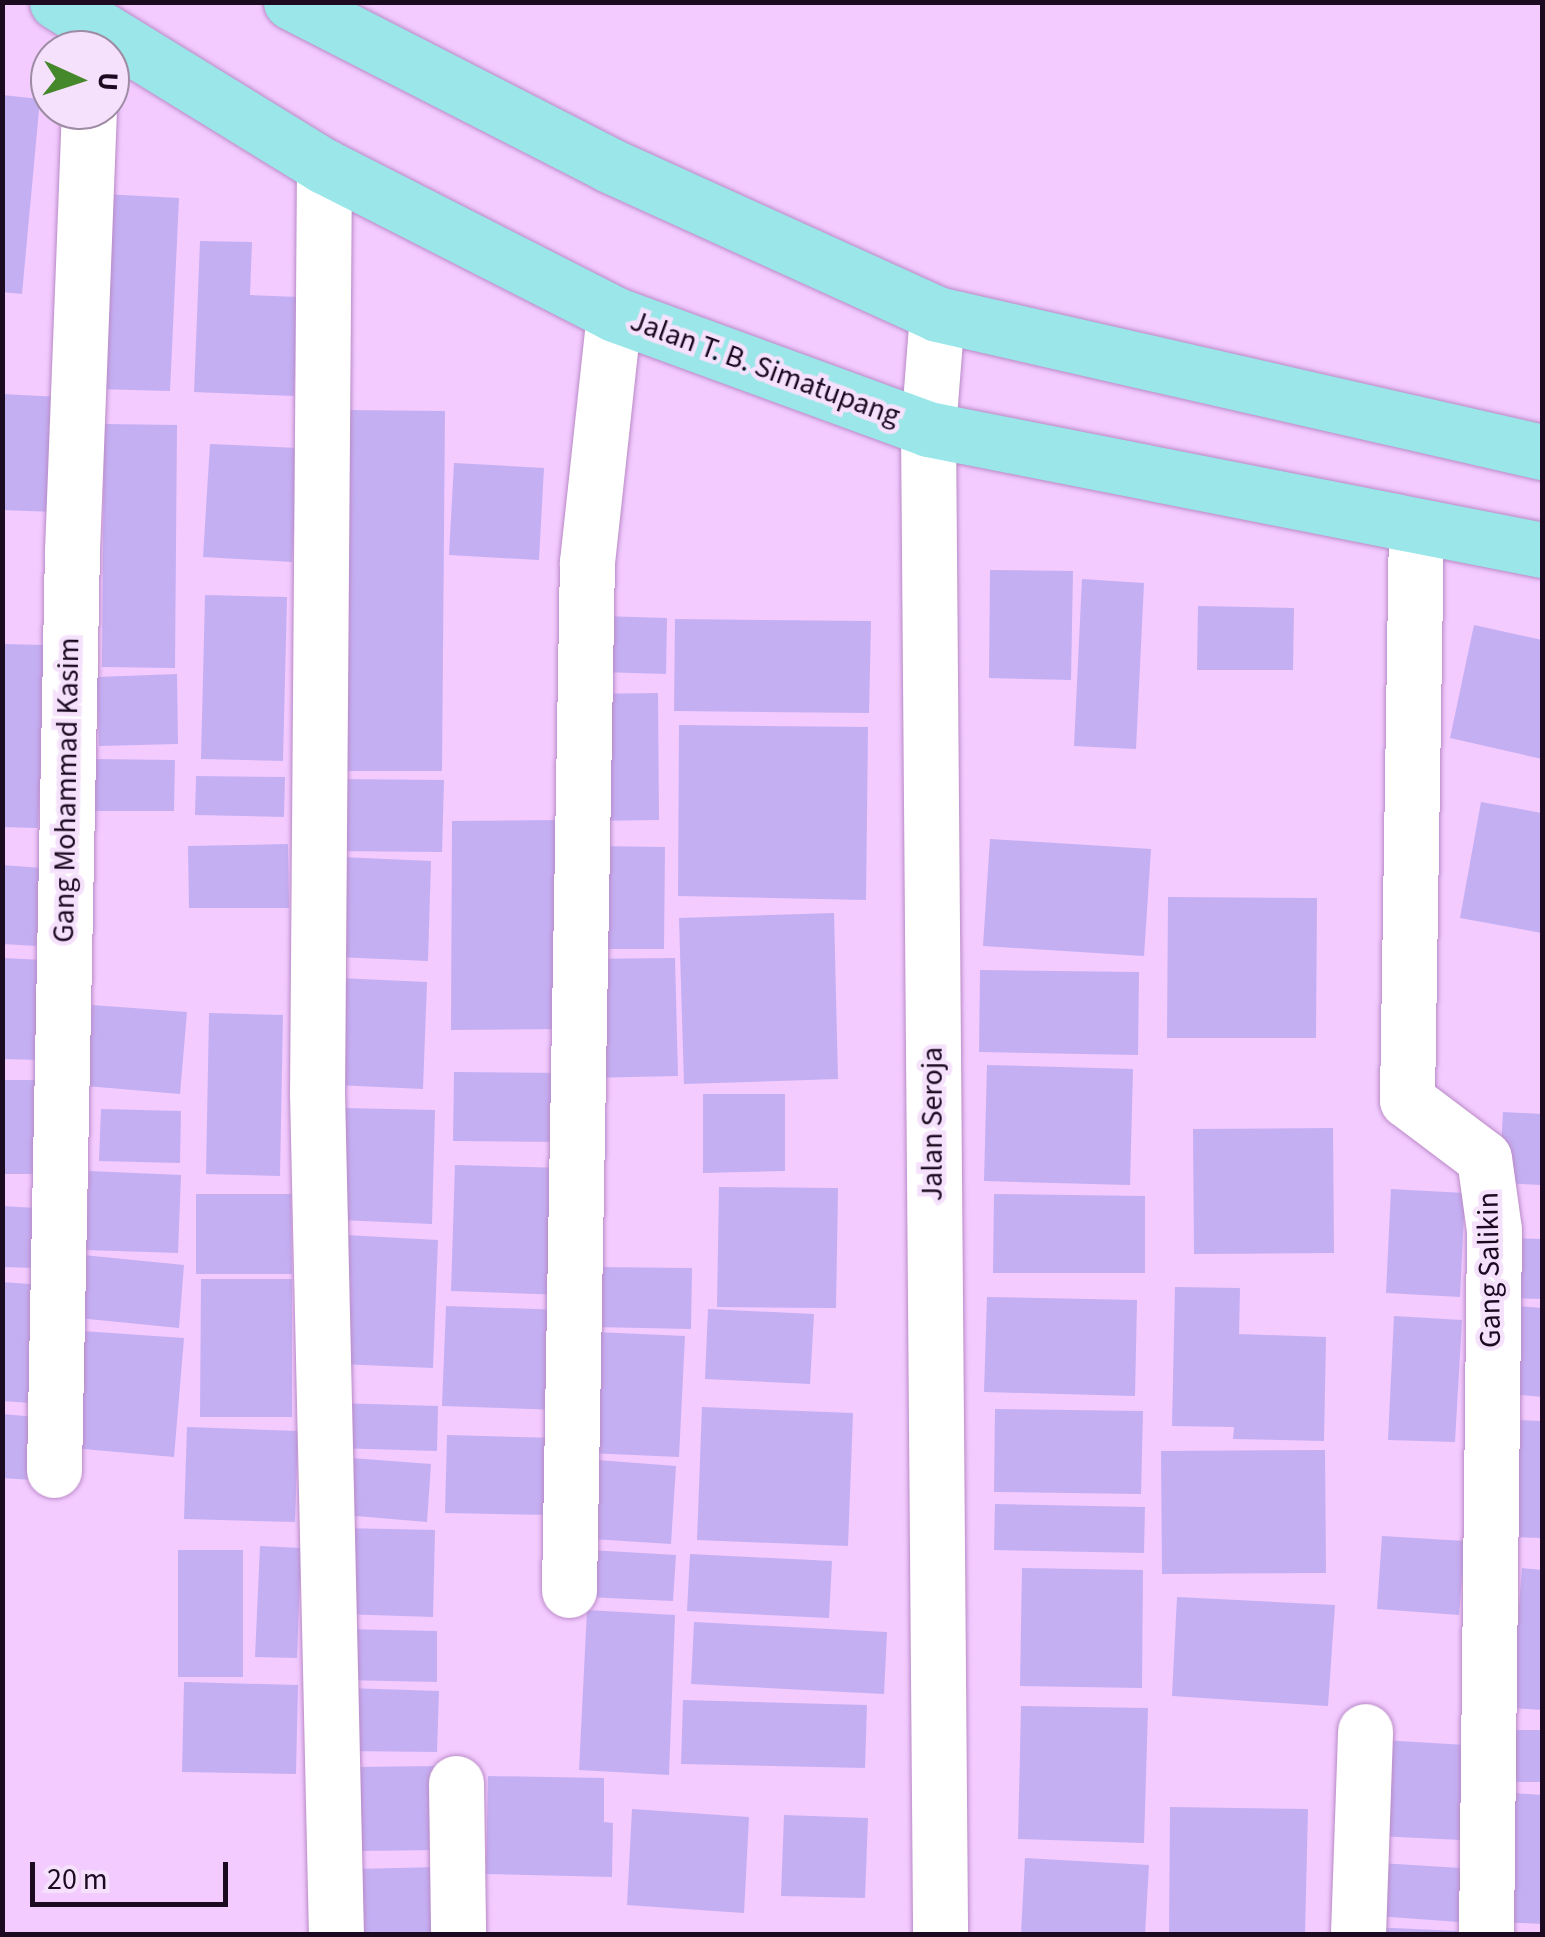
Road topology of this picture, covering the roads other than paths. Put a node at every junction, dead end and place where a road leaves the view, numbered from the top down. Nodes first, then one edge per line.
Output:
1 (291, 2) edge
2 (80, 27) edge
3 (88, 130) edge
4 (324, 166) junction
5 (614, 314) junction
6 (937, 314) junction
7 (928, 429) junction
8 (1542, 452) edge
9 (1416, 526) junction
10 (1542, 550) edge
11 (54, 1470) dead end
12 (569, 1590) dead end
13 (1365, 1731) dead end
14 (456, 1782) dead end
15 (336, 1934) edge
16 (458, 1934) edge
17 (940, 1934) edge
18 (1358, 1934) edge
19 (1486, 1934) edge

1 - 6 main road
2 - 4 main road, Jalan T. B. Simatupang
3 - 11 street, Gang Mohammad Kasim
4 - 5 main road, Jalan T. B. Simatupang
4 - 15 street
5 - 7 main road, Jalan T. B. Simatupang
5 - 12 street
6 - 7 street, Jalan Seroja
6 - 8 main road
7 - 9 main road, Jalan T. B. Simatupang
7 - 17 street, Jalan Seroja
9 - 10 main road, Jalan T. B. Simatupang
9 - 19 street, Gang Salikin
13 - 18 street
14 - 16 street

